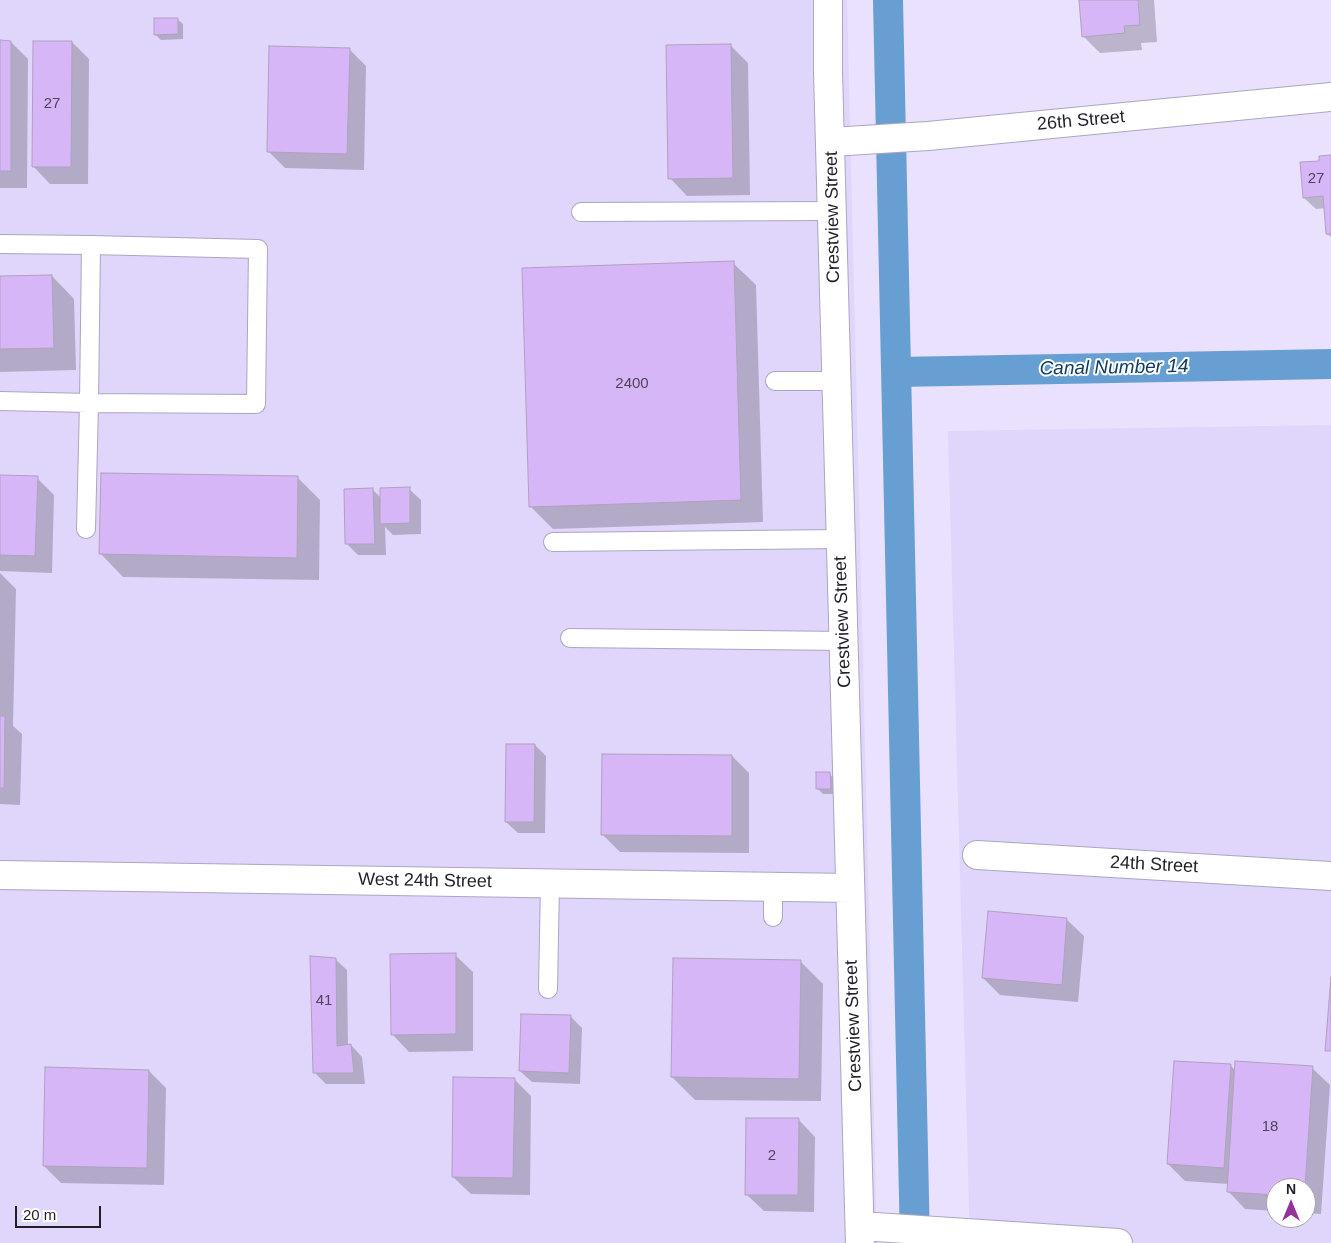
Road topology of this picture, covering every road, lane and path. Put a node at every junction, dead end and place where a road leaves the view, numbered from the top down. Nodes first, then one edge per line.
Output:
1 (828, 0) edge
2 (1331, 97) edge
3 (844, 141) junction
4 (833, 210) junction
5 (581, 212) dead end
6 (0, 244) edge
7 (91, 246) junction
8 (837, 380) junction
9 (775, 381) dead end
10 (0, 402) edge
11 (89, 403) junction
12 (86, 528) dead end
13 (841, 539) junction
14 (553, 542) dead end
15 (570, 638) dead end
16 (844, 641) junction
17 (977, 855) dead end
18 (0, 875) edge
19 (1331, 876) edge
20 (550, 883) junction
21 (773, 887) junction
22 (850, 888) junction
23 (774, 917) dead end
24 (548, 989) dead end
25 (860, 1235) edge
26 (1118, 1243) edge

1 - 3 street, Crestview Street
2 - 3 street, 26th Street
3 - 4 street, Crestview Street
4 - 5 lane
4 - 8 street, Crestview Street
6 - 7 lane
7 - 11 lane
7 - 11 lane
8 - 9 lane
8 - 13 street, Crestview Street
10 - 11 lane
11 - 12 lane
13 - 14 lane
13 - 16 street, Crestview Street
15 - 16 lane
16 - 22 street, Crestview Street
17 - 19 street, 24th Street
18 - 20 street, West 24th Street
20 - 21 street, West 24th Street
20 - 24 lane
21 - 22 street, West 24th Street
21 - 23 lane
22 - 25 street, Crestview Street
25 - 26 street

